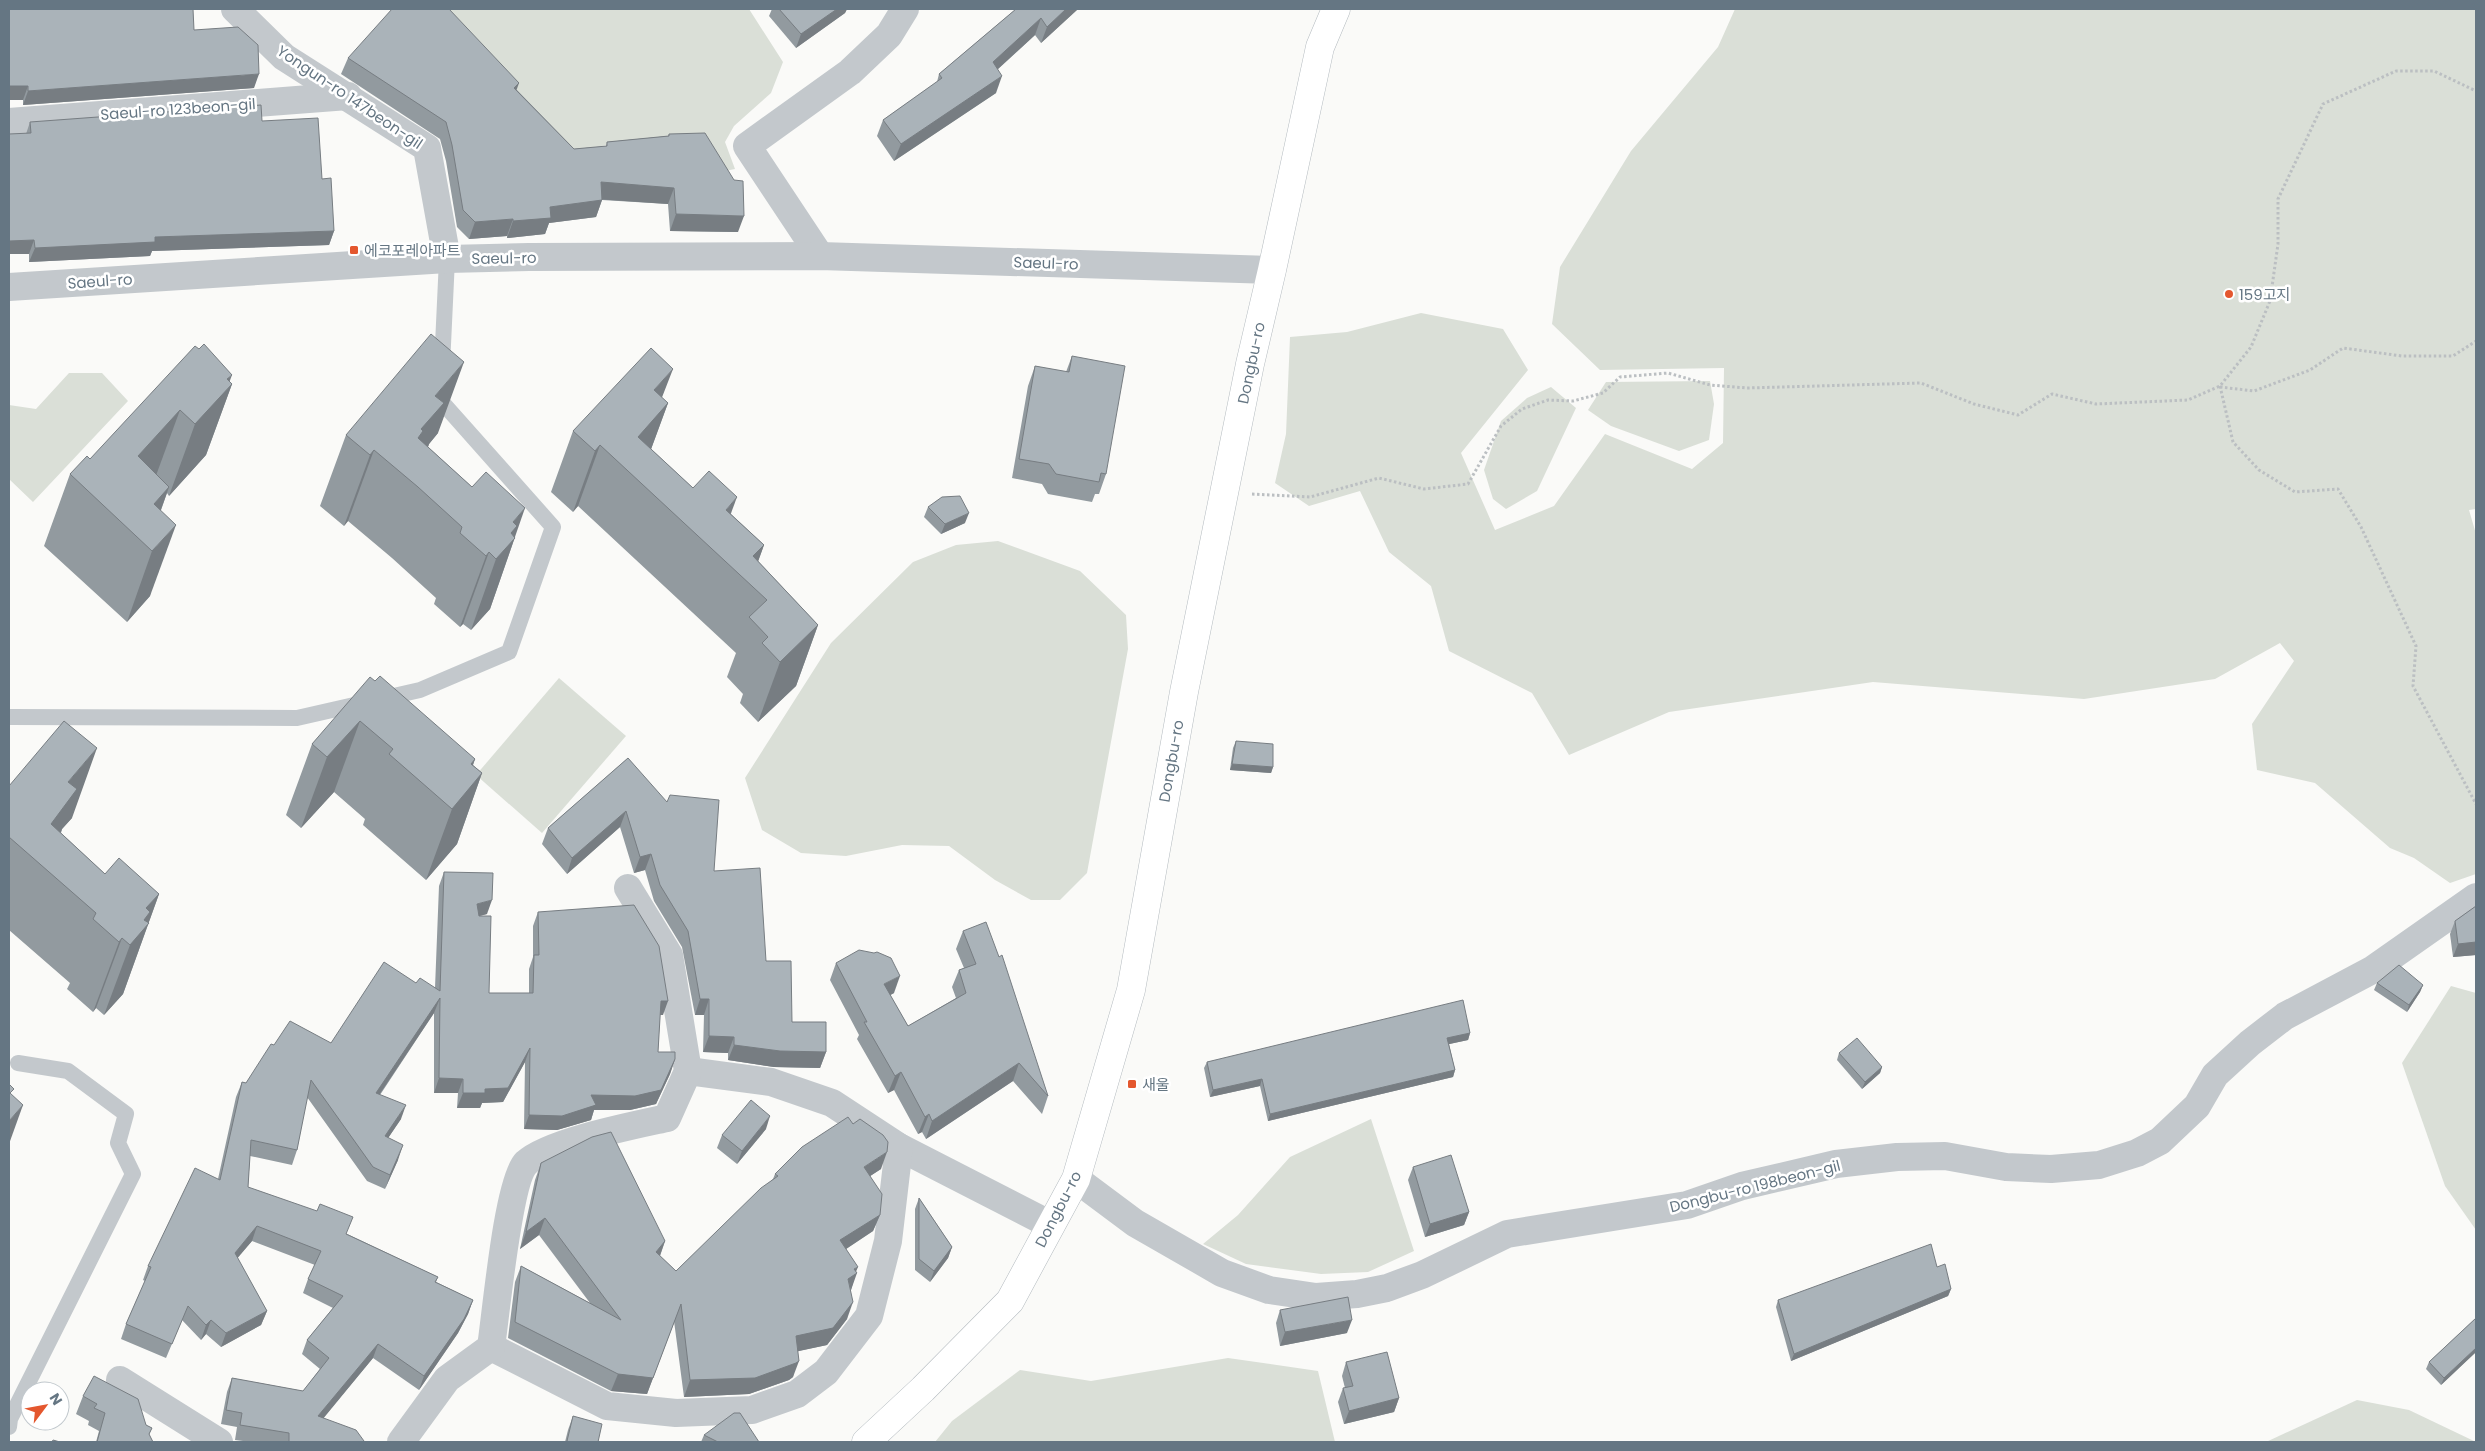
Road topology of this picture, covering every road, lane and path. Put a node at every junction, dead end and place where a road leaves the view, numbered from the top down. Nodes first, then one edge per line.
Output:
1 (235, 9) edge
2 (905, 9) edge
3 (1336, 9) edge
4 (2476, 91) edge
5 (348, 96) junction
6 (9, 122) edge
7 (820, 256) junction
8 (447, 259) junction
9 (1272, 270) junction
10 (9, 287) edge
11 (2476, 341) edge
12 (2220, 386) junction
13 (1224, 491) junction
14 (9, 717) edge
15 (2476, 804) edge
16 (628, 888) dead end
17 (2476, 898) edge
18 (18, 1063) dead end
19 (688, 1071) junction
20 (899, 1147) junction
21 (1076, 1179) junction
22 (1051, 1226) junction
23 (491, 1347) junction
24 (120, 1380) dead end
25 (9, 1427) edge
26 (220, 1442) edge
27 (401, 1442) edge
28 (866, 1442) edge

1 - 5 street, Yongun-ro 147beon-gil
2 - 7 street
3 - 9 main road, Dongbu-ro
4 - 12 path
5 - 6 street, Saeul-ro 123beon-gil
5 - 8 street, Yongun-ro 147beon-gil
7 - 8 street, Saeul-ro
7 - 9 street, Saeul-ro
8 - 10 street, Saeul-ro
8 - 14 lane
9 - 13 main road, Dongbu-ro
11 - 12 path
12 - 13 path
12 - 15 path
13 - 21 main road, Dongbu-ro
16 - 19 street
17 - 21 street, Dongbu-ro 198beon-gil
18 - 25 lane
19 - 20 street
19 - 23 street
20 - 22 street
20 - 23 street
21 - 22 main road, Dongbu-ro
22 - 28 main road, Dongbu-ro
23 - 27 street
24 - 26 street

